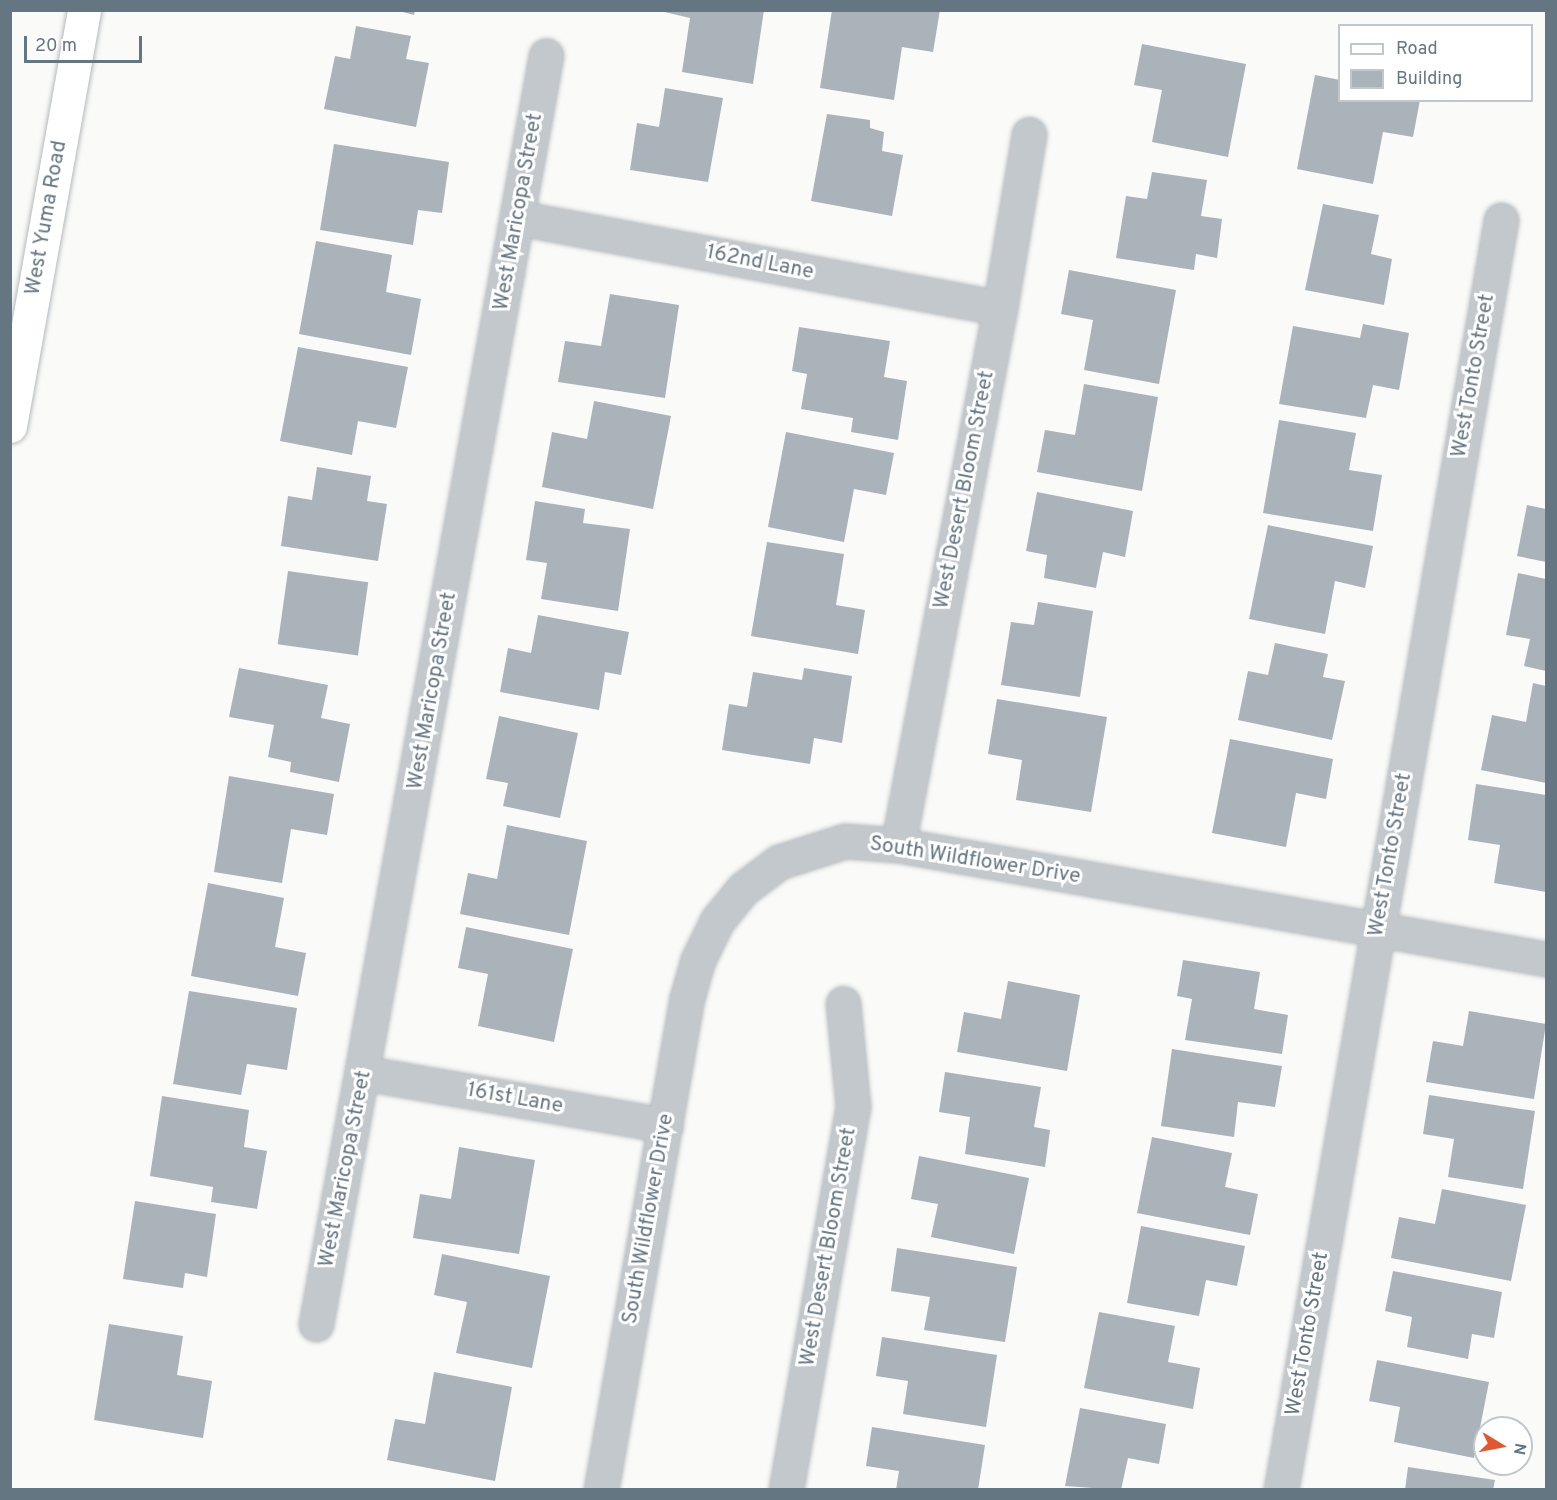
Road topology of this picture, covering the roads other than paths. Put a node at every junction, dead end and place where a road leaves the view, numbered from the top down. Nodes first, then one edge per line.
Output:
1 (84, 10) edge
2 (546, 56) dead end
3 (1029, 134) dead end
4 (519, 218) junction
5 (1502, 220) dead end
6 (1000, 308) junction
7 (10, 426) edge
8 (898, 845) junction
9 (1378, 930) junction
10 (1546, 959) edge
11 (843, 1003) dead end
12 (364, 1073) junction
13 (666, 1125) junction
14 (316, 1324) dead end
15 (601, 1490) edge
16 (786, 1490) edge
17 (1281, 1490) edge

1 - 7 main road, West Yuma Road
2 - 4 street, West Maricopa Street
3 - 6 street, West Desert Bloom Street
4 - 6 street, 162nd Lane
4 - 12 street, West Maricopa Street
5 - 9 street, West Tonto Street
6 - 8 street, West Desert Bloom Street
8 - 9 street, South Wildflower Drive
8 - 13 street, South Wildflower Drive
9 - 10 street, South Wildflower Drive
9 - 17 street, West Tonto Street
11 - 16 street, West Desert Bloom Street
12 - 13 street, 161st Lane
12 - 14 street, West Maricopa Street
13 - 15 street, South Wildflower Drive

